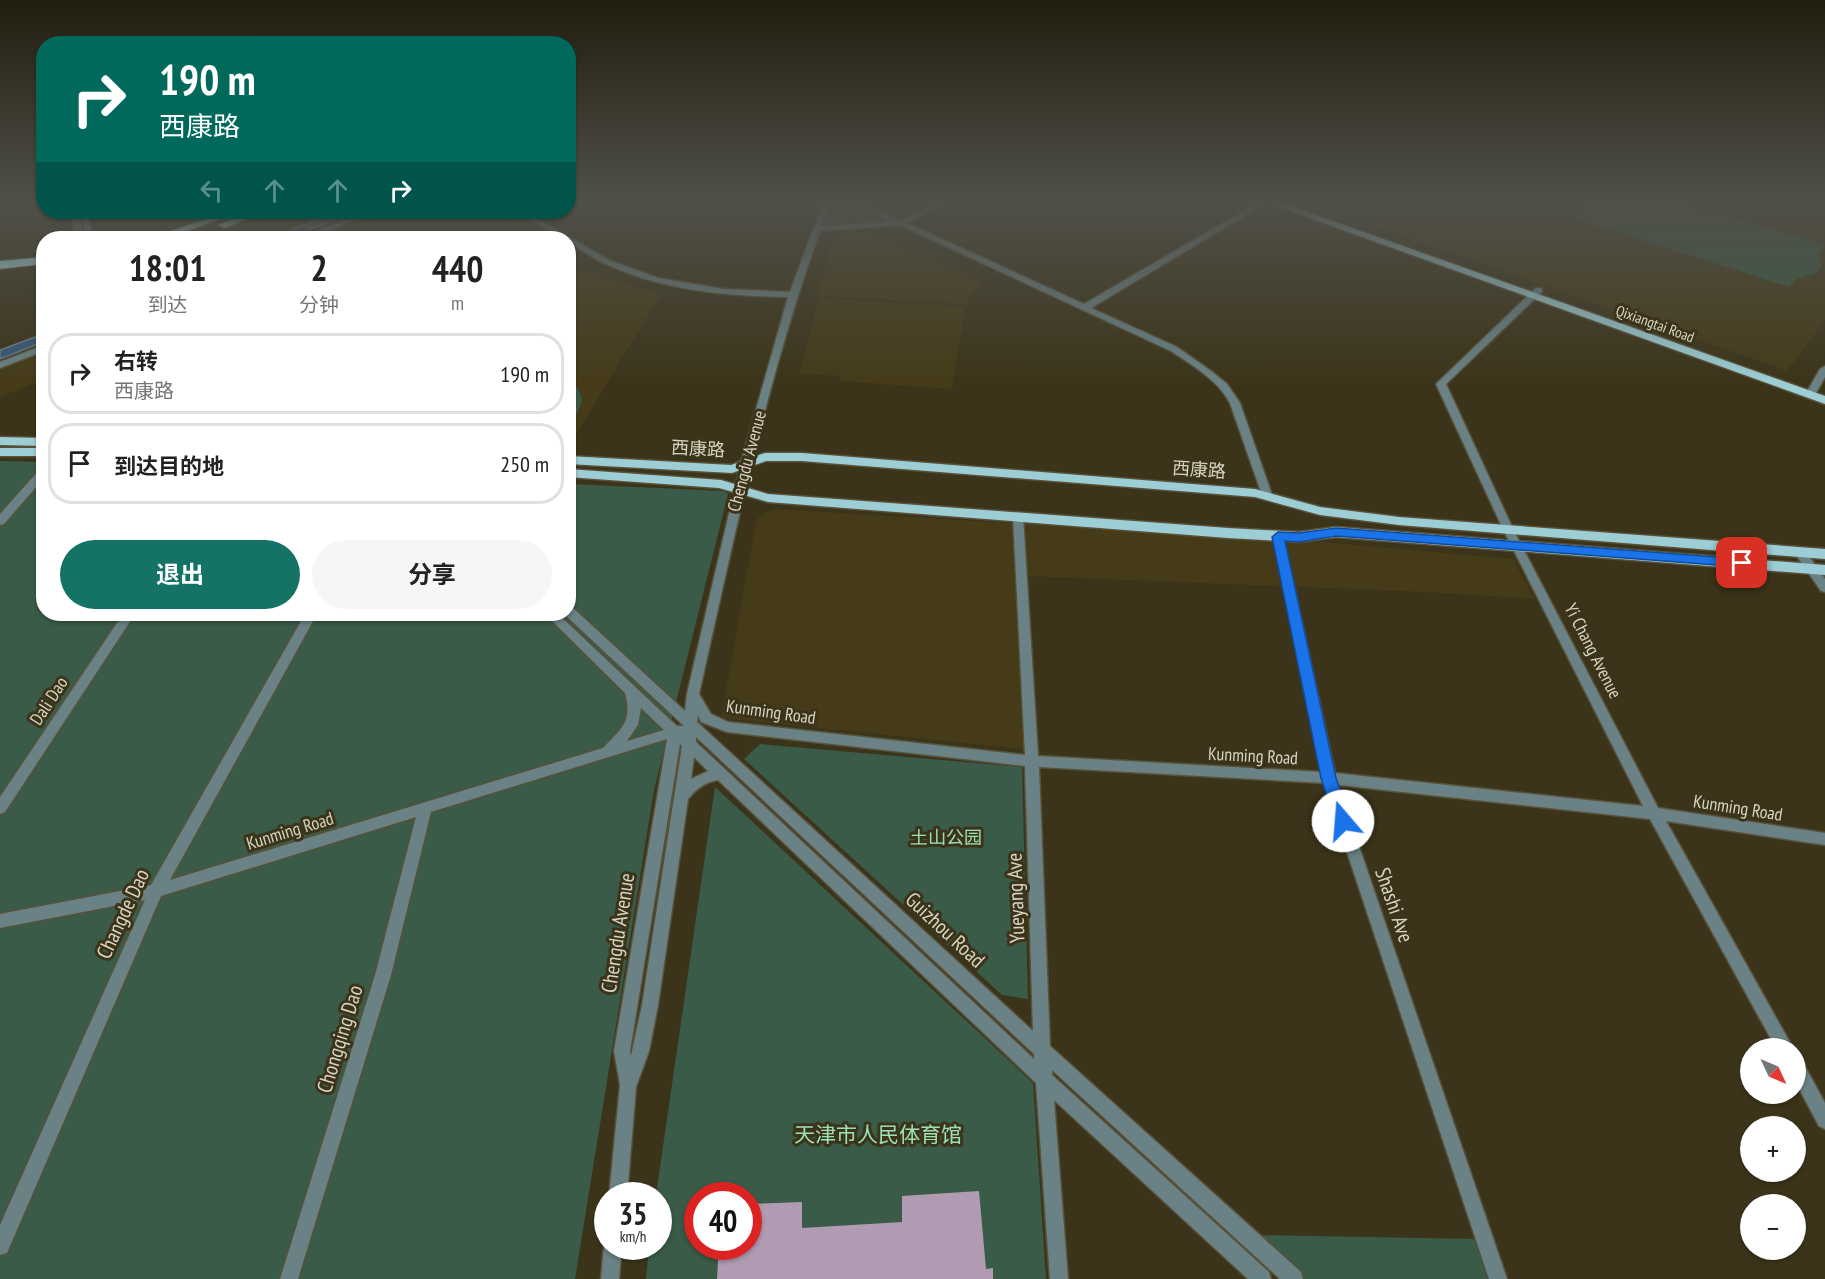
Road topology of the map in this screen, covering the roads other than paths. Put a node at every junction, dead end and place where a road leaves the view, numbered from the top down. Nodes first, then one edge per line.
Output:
1 (20, 263) edge
2 (611, 263) edge
3 (805, 263) edge
4 (987, 263) edge
5 (1161, 263) edge
6 (1446, 263) edge
7 (1452, 263) edge
8 (0, 265) edge
9 (36, 273) edge
10 (0, 276) edge
11 (1535, 293) junction
12 (793, 294) junction
13 (1084, 308) junction
14 (36, 351) edge
15 (0, 365) edge
16 (1825, 369) edge
17 (1812, 391) junction
18 (1825, 392) edge
19 (1825, 400) edge
20 (0, 442) edge
21 (36, 442) edge
22 (0, 452) edge
23 (36, 452) edge
24 (576, 460) edge
25 (745, 466) junction
26 (576, 474) edge
27 (36, 480) edge
28 (738, 490) junction
29 (1268, 495) junction
30 (1018, 516) junction
31 (0, 521) edge
32 (1508, 529) junction
33 (1278, 537) junction
34 (1517, 545) junction
35 (1800, 552) junction
36 (1825, 554) edge
37 (1810, 568) junction
38 (1825, 570) edge
39 (1825, 588) edge
40 (576, 617) edge
41 (124, 621) edge
42 (307, 621) edge
43 (558, 621) edge
44 (631, 691) junction
45 (693, 694) junction
46 (690, 724) junction
47 (675, 733) junction
48 (689, 744) junction
49 (605, 753) junction
50 (1032, 760) junction
51 (721, 774) junction
52 (1329, 778) junction
53 (681, 799) junction
54 (0, 808) edge
55 (425, 809) junction
56 (1654, 813) junction
57 (1825, 839) edge
58 (156, 891) junction
59 (0, 921) edge
60 (1779, 1038) edge
61 (1042, 1050) junction
62 (1044, 1079) junction
63 (1806, 1085) edge
64 (628, 1087) junction
65 (1825, 1120) edge
66 (619, 1182) edge
67 (0, 1246) edge
68 (612, 1260) edge
69 (289, 1279) edge
70 (610, 1279) edge
71 (1059, 1279) edge
72 (1262, 1279) edge
73 (1294, 1279) edge
74 (1498, 1279) edge

1 - 8 highway
2 - 12 street
3 - 12 street, Chengdu Avenue
4 - 13 street
5 - 13 street
6 - 11 main road, Qixiangtai Road
7 - 11 main road, Qixiangtai Road
9 - 10 highway
11 - 17 main road, Qixiangtai Road
11 - 32 street, Yi Chang Avenue
12 - 25 street, Chengdu Avenue
13 - 29 street
14 - 15 street
16 - 17 street
17 - 18 main road, Qixiangtai Road
17 - 19 main road, Qixiangtai Road
20 - 21 main road
22 - 23 main road
24 - 25 main road, 西康路
25 - 28 street, Chengdu Avenue
25 - 29 main road, 西康路
26 - 28 main road, 西康路
27 - 31 street
28 - 30 main road, 西康路
28 - 45 street, Chengdu Avenue
29 - 32 main road, 西康路
30 - 33 main road, 西康路
30 - 50 street, Yueyang Ave
32 - 34 street, Yi Chang Avenue
32 - 35 main road, 西康路
33 - 34 main road, 西康路
33 - 52 street, Shashi Ave
34 - 37 main road, 西康路
34 - 56 street, Yi Chang Avenue
35 - 36 main road, 西康路
35 - 37 street
37 - 38 main road, 西康路
37 - 39 street
40 - 46 street, Guizhou Road
41 - 54 street, Dali Dao
42 - 58 street, Changde Dao
43 - 44 street
44 - 47 street
44 - 49 street
45 - 46 street, Chengdu Avenue
45 - 50 street, Kunming Road
46 - 47 street
46 - 48 street, Chengdu Avenue
46 - 61 street, Guizhou Road
47 - 48 street
47 - 49 street, Kunming Road
47 - 64 street, Chengdu Avenue
48 - 51 street
48 - 53 street, Chengdu Avenue
49 - 55 street, Kunming Road
50 - 52 street, Kunming Road
50 - 61 street, Yueyang Ave
51 - 53 street
51 - 62 street
52 - 56 street, Kunming Road
52 - 74 street, Shashi Ave
53 - 64 street, Chengdu Avenue
55 - 58 street, Kunming Road
55 - 69 street, Chongqing Dao
56 - 57 street, Kunming Road
56 - 60 street, Yi Chang Avenue
58 - 59 street, Kunming Road
58 - 67 street, Changde Dao
61 - 62 street, Yueyang Ave
61 - 73 street, Guizhou Road
62 - 71 street, Yueyang Ave
62 - 72 street
63 - 65 street
64 - 66 street, Chengdu Avenue
68 - 70 street

